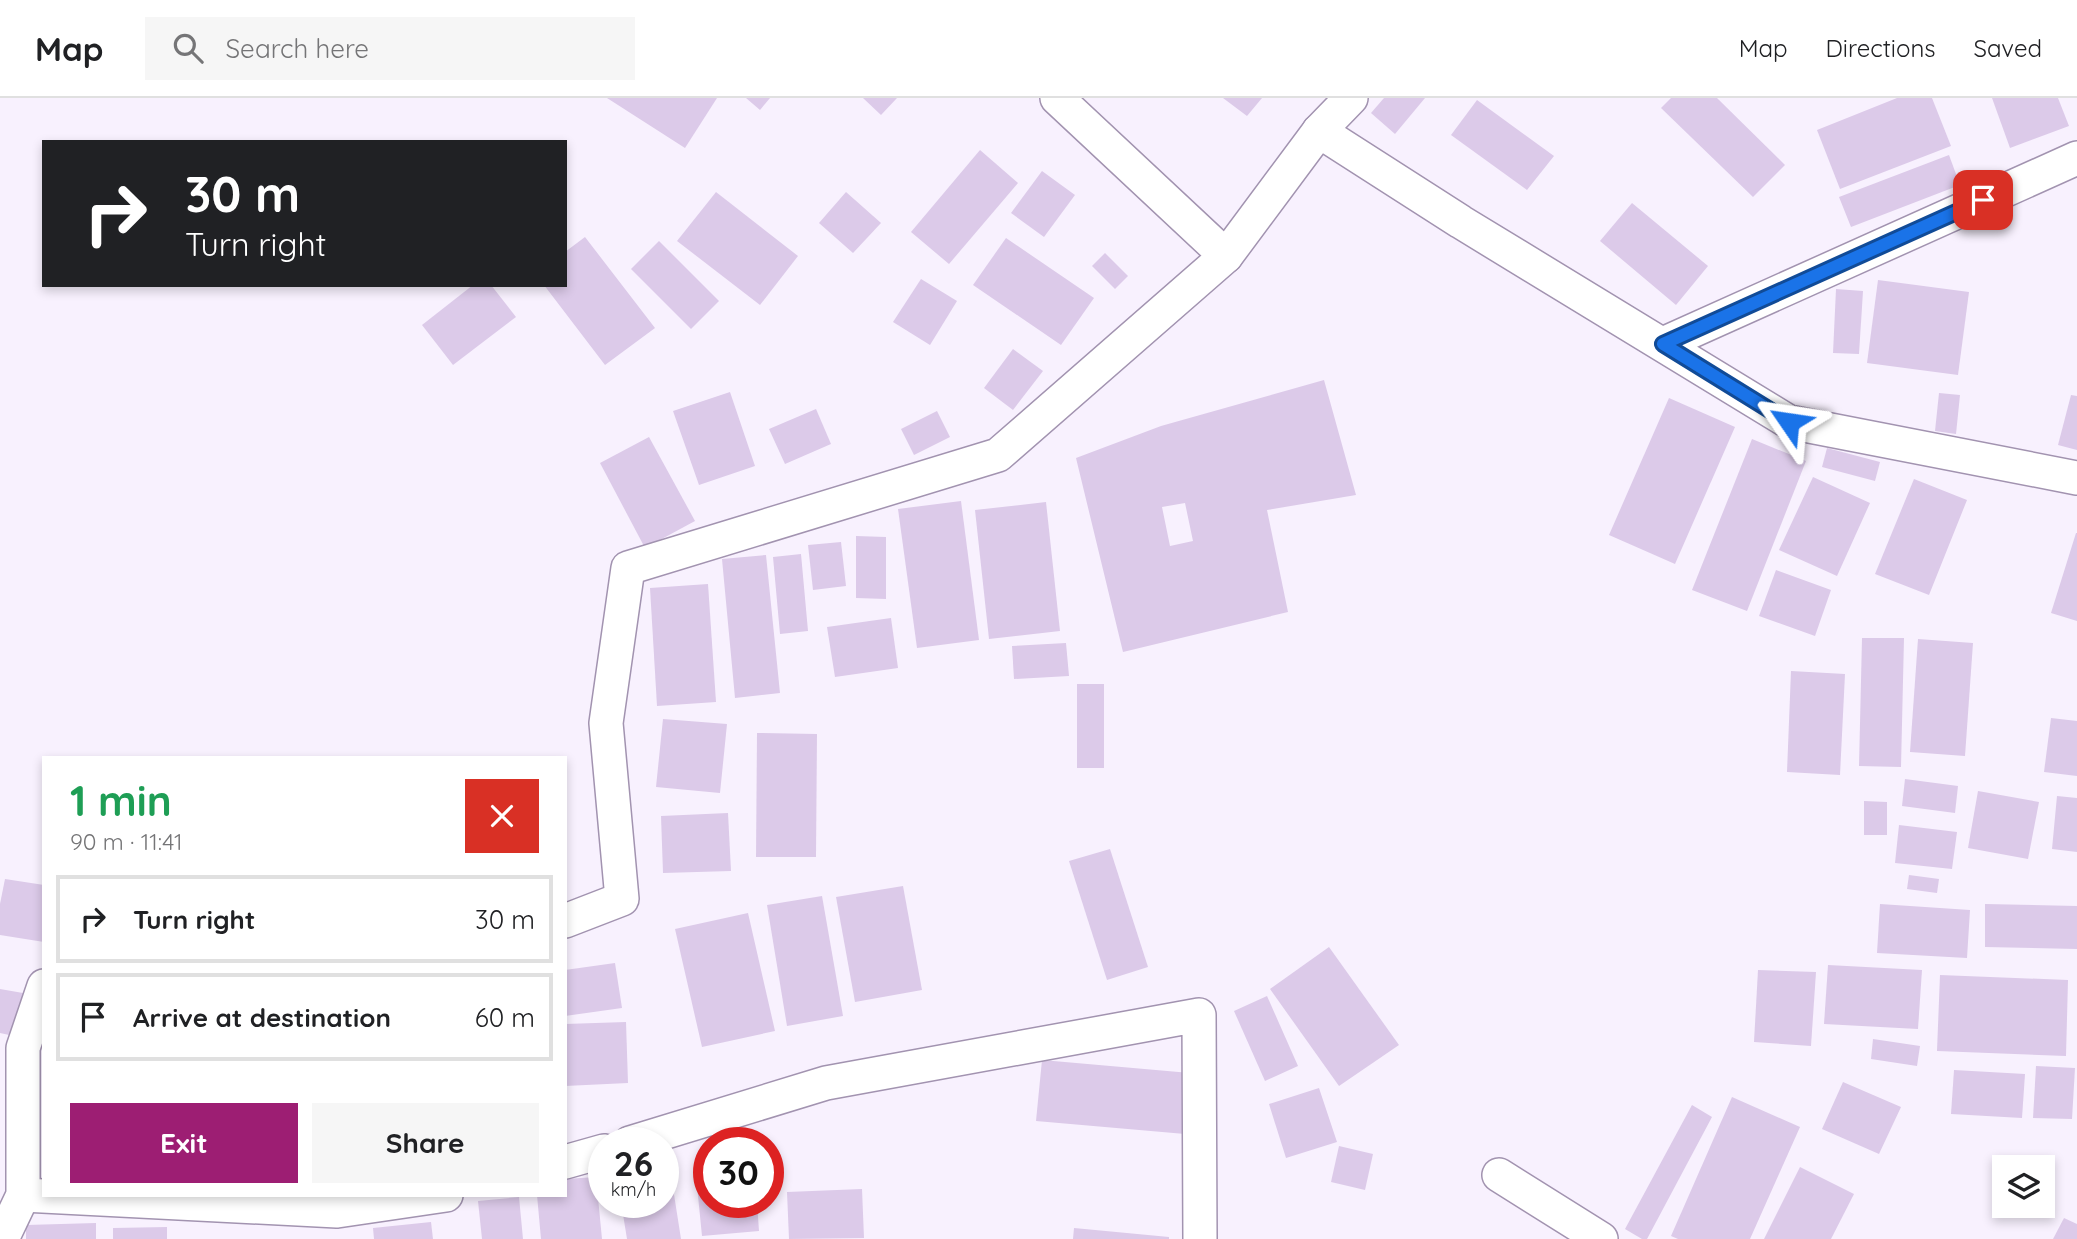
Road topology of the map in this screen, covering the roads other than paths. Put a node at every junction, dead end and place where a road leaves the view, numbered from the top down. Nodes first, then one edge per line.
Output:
1 (1057, 98) edge
2 (1351, 98) edge
3 (1319, 131) junction
4 (2077, 158) edge
5 (1227, 256) junction
6 (1663, 344) junction
7 (2077, 478) edge
8 (567, 920) edge
9 (42, 992) edge
10 (679, 1128) edge
11 (588, 1156) edge
12 (567, 1161) edge
13 (1499, 1175) dead end
14 (23, 1195) junction
15 (42, 1196) edge
16 (62, 1197) edge
17 (432, 1197) edge
18 (2, 1239) edge
19 (1200, 1239) edge
20 (1601, 1239) edge

1 - 5 street
2 - 3 street
3 - 5 street
3 - 6 street
4 - 6 street
5 - 8 street
6 - 7 street
9 - 14 street
10 - 19 street
11 - 12 street
13 - 20 street
14 - 15 street
14 - 18 street
16 - 17 street

